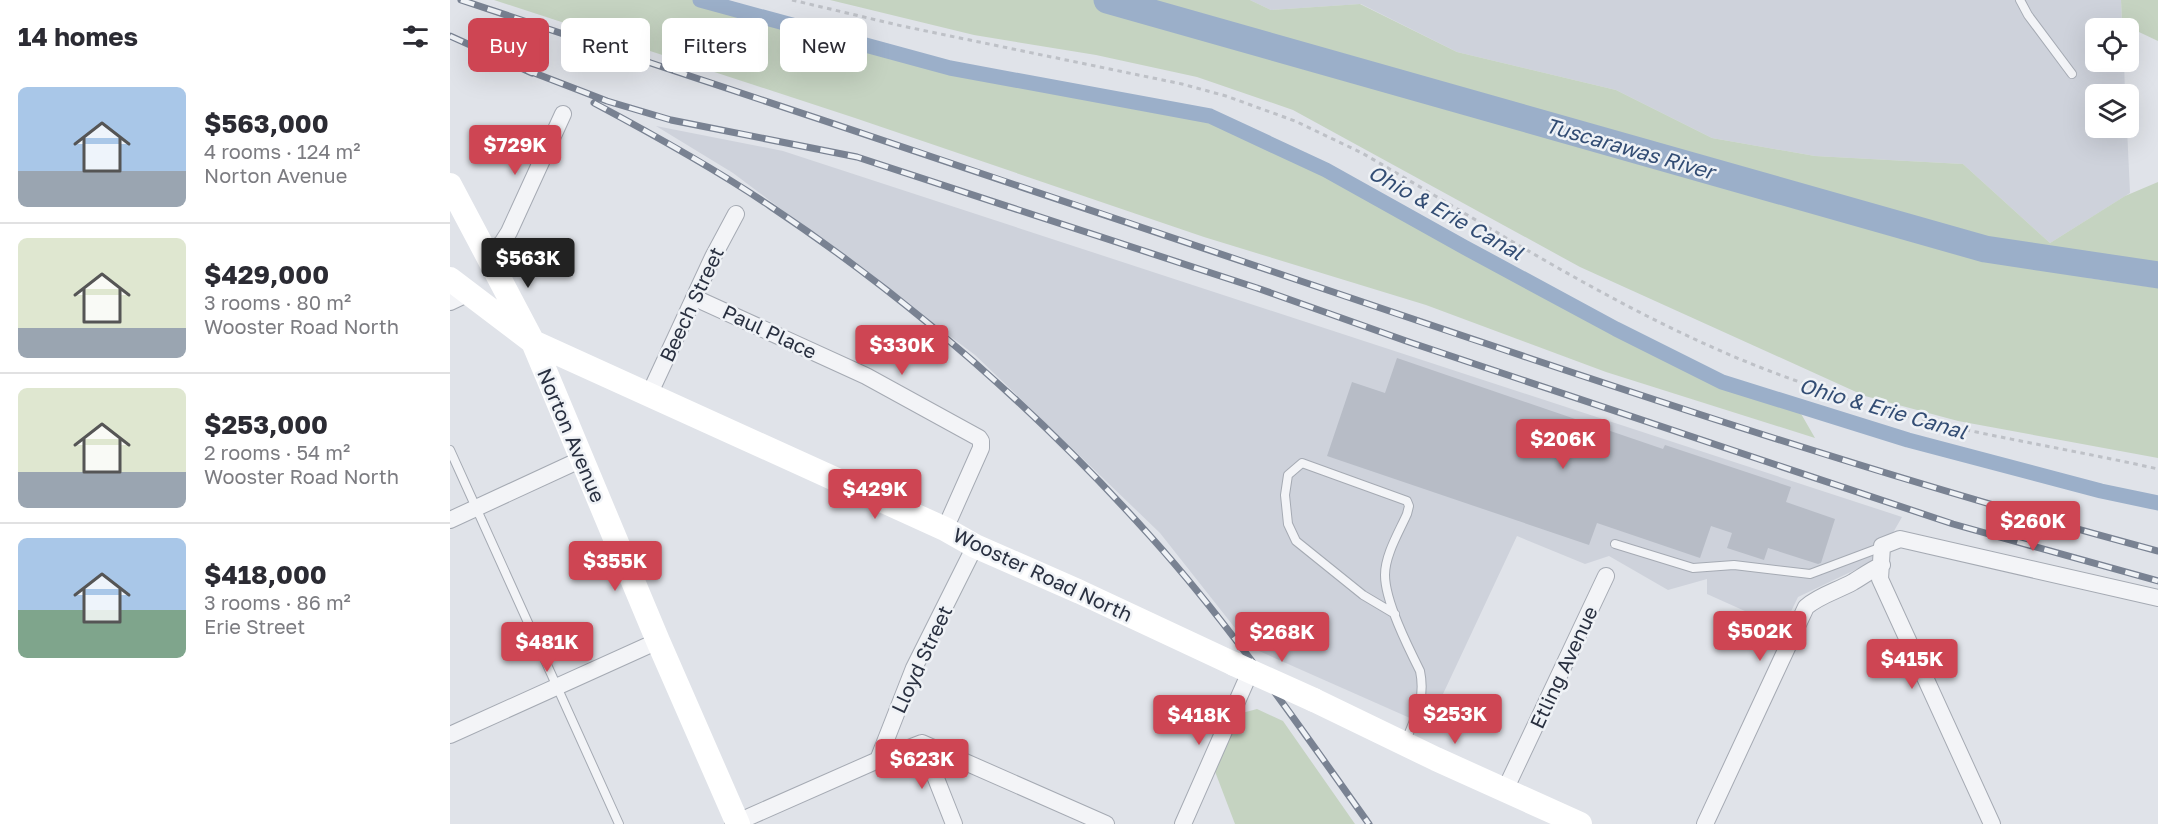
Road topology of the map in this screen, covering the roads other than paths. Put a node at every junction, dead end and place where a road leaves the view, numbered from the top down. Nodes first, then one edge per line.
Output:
1 (2020, 0) edge
2 (2072, 74) dead end
3 (563, 114) dead end
4 (450, 185) edge
5 (736, 214) dead end
6 (487, 255) junction
7 (456, 291) edge
8 (695, 298) junction
9 (533, 342) junction
10 (649, 395) junction
11 (450, 450) edge
12 (582, 459) junction
13 (476, 508) junction
14 (450, 520) edge
15 (945, 529) junction
16 (1615, 544) dead end
17 (975, 546) junction
18 (1882, 546) junction
19 (1882, 565) junction
20 (1606, 576) dead end
21 (2158, 598) edge
22 (1395, 614) junction
23 (658, 641) junction
24 (1243, 672) junction
25 (557, 688) junction
26 (450, 735) edge
27 (922, 743) junction
28 (1405, 743) junction
29 (878, 760) junction
30 (1505, 790) junction
31 (736, 823) edge
32 (619, 824) edge
33 (954, 824) edge
34 (1106, 824) edge
35 (1183, 824) edge
36 (1580, 824) edge
37 (1705, 824) edge
38 (1992, 824) edge

1 - 2 lane
3 - 6 street
4 - 6 main road, Norton Avenue
5 - 8 street, Beech Street
6 - 9 main road, Norton Avenue
7 - 9 main road, Wooster Road North
8 - 10 street, Beech Street
8 - 15 street, Paul Place
9 - 10 main road, Wooster Road North
9 - 12 main road, Norton Avenue
10 - 15 main road, Wooster Road North
11 - 13 lane
12 - 13 street
12 - 23 main road, Norton Avenue
13 - 14 street
13 - 25 lane
15 - 17 main road, Wooster Road North
16 - 18 lane
17 - 24 main road, Wooster Road North
17 - 29 street, Lloyd Street
18 - 19 street
18 - 21 street
19 - 37 street
19 - 38 street
20 - 30 street, Etling Avenue
22 - 22 lane
22 - 28 lane
23 - 25 street
23 - 31 main road, Norton Avenue
24 - 28 main road, Wooster Road North, bridge
24 - 35 street
25 - 26 street
25 - 32 lane
27 - 29 street
27 - 33 street
27 - 34 street
28 - 30 main road, Wooster Road North
29 - 31 street
30 - 36 main road, Wooster Road North

